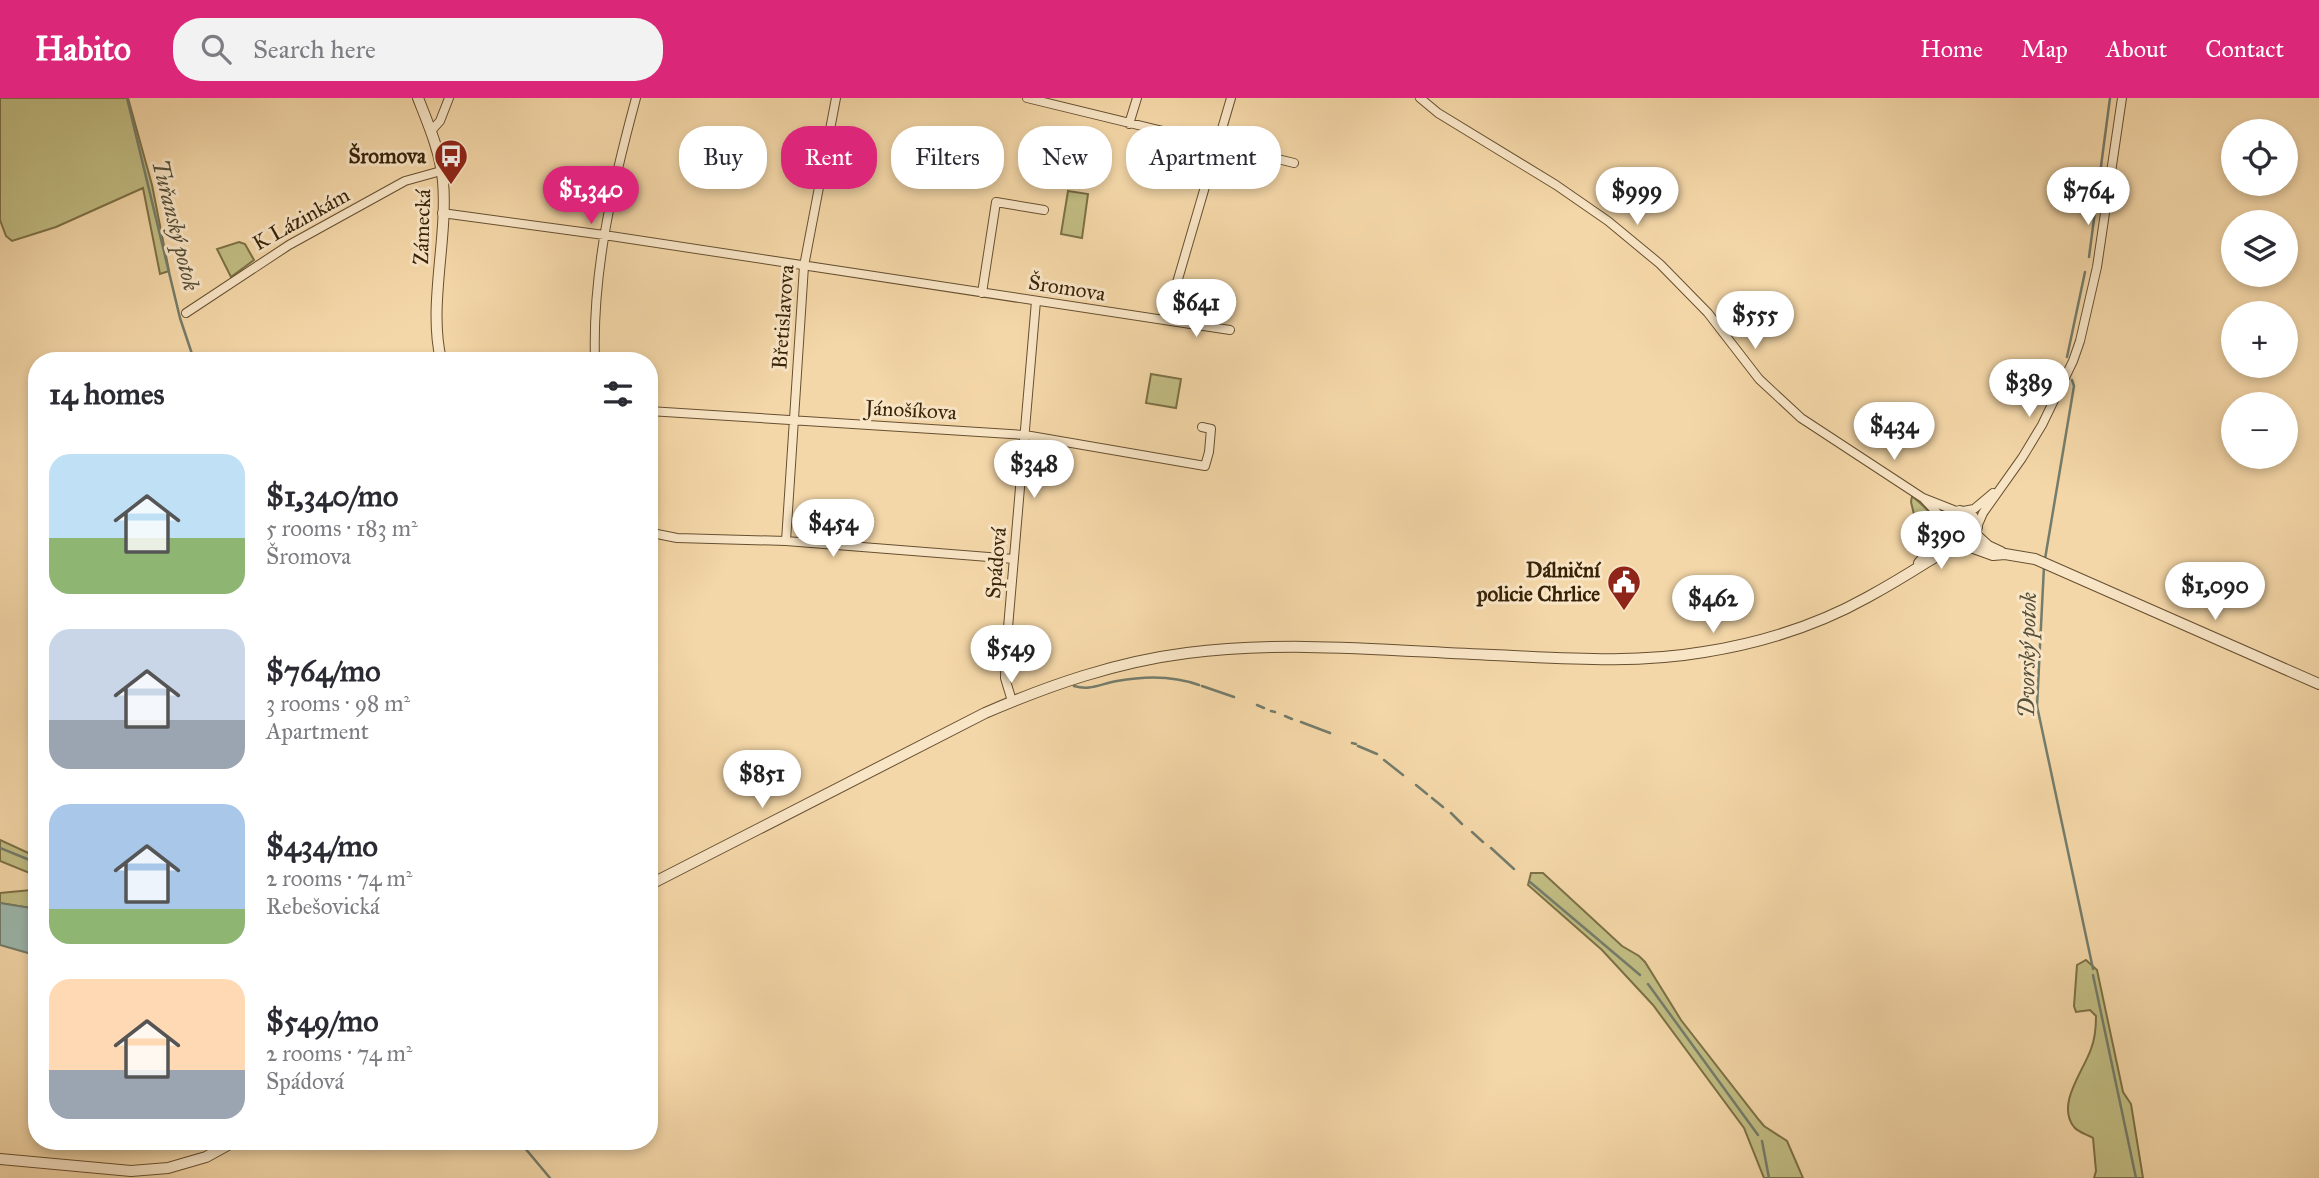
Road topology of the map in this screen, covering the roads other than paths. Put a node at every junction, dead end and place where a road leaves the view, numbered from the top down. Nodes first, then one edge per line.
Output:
1 (418, 98) edge
2 (449, 98) edge
3 (636, 98) edge
4 (836, 98) edge
5 (1027, 98) edge
6 (1137, 98) edge
7 (1231, 98) edge
8 (1420, 98) edge
9 (2122, 98) edge
10 (1038, 99) edge
11 (1129, 124) junction
12 (1137, 126) edge
13 (1223, 126) edge
14 (431, 131) junction
15 (1281, 160) edge
16 (1294, 163) dead end
17 (441, 171) junction
18 (1205, 189) edge
19 (1044, 209) dead end
20 (442, 213) junction
21 (604, 235) junction
22 (804, 266) junction
23 (982, 293) junction
24 (1036, 301) junction
25 (186, 313) dead end
26 (1166, 320) junction
27 (1230, 330) dead end
28 (441, 352) edge
29 (595, 352) edge
30 (658, 412) edge
31 (793, 421) junction
32 (1202, 427) dead end
33 (1025, 435) junction
34 (2001, 486) junction
35 (1923, 498) junction
36 (1960, 511) junction
37 (1943, 527) junction
38 (1977, 531) junction
39 (658, 533) edge
40 (786, 541) junction
41 (1959, 545) junction
42 (2005, 554) junction
43 (1014, 559) junction
44 (1914, 568) junction
45 (2319, 684) edge
46 (1012, 701) junction
47 (658, 880) edge
48 (219, 1150) edge
49 (0, 1159) edge

1 - 14 street, Zámecká
2 - 14 street
3 - 21 street
4 - 22 street, Břetislavova
5 - 10 street
6 - 11 street
7 - 13 street
8 - 35 street
9 - 34 street
10 - 11 street
11 - 12 street
14 - 17 street, Zámecká
15 - 16 street
17 - 20 street, Zámecká
17 - 25 street, K Lázinkám
18 - 26 street
19 - 23 street
20 - 21 street, Šromova
20 - 28 street, Zámecká
21 - 22 street, Šromova
21 - 29 street
22 - 23 street, Šromova
22 - 31 street, Břetislavova
23 - 24 street, Šromova
24 - 26 street, Šromova
24 - 33 street, Spádová
26 - 27 street, Šromova
30 - 31 street, Jánošíkova
31 - 33 street, Jánošíkova
31 - 40 street, Břetislavova
32 - 33 street, Jánošíkova
33 - 43 street, Spádová
34 - 36 street
34 - 38 street
35 - 36 street
35 - 37 street
36 - 37 street
36 - 38 street
37 - 41 street
37 - 44 street
38 - 41 street
38 - 42 street
39 - 40 street
40 - 43 street
41 - 42 street
41 - 44 street
42 - 45 street
43 - 46 street, Spádová
44 - 46 street
46 - 47 street
48 - 49 street

